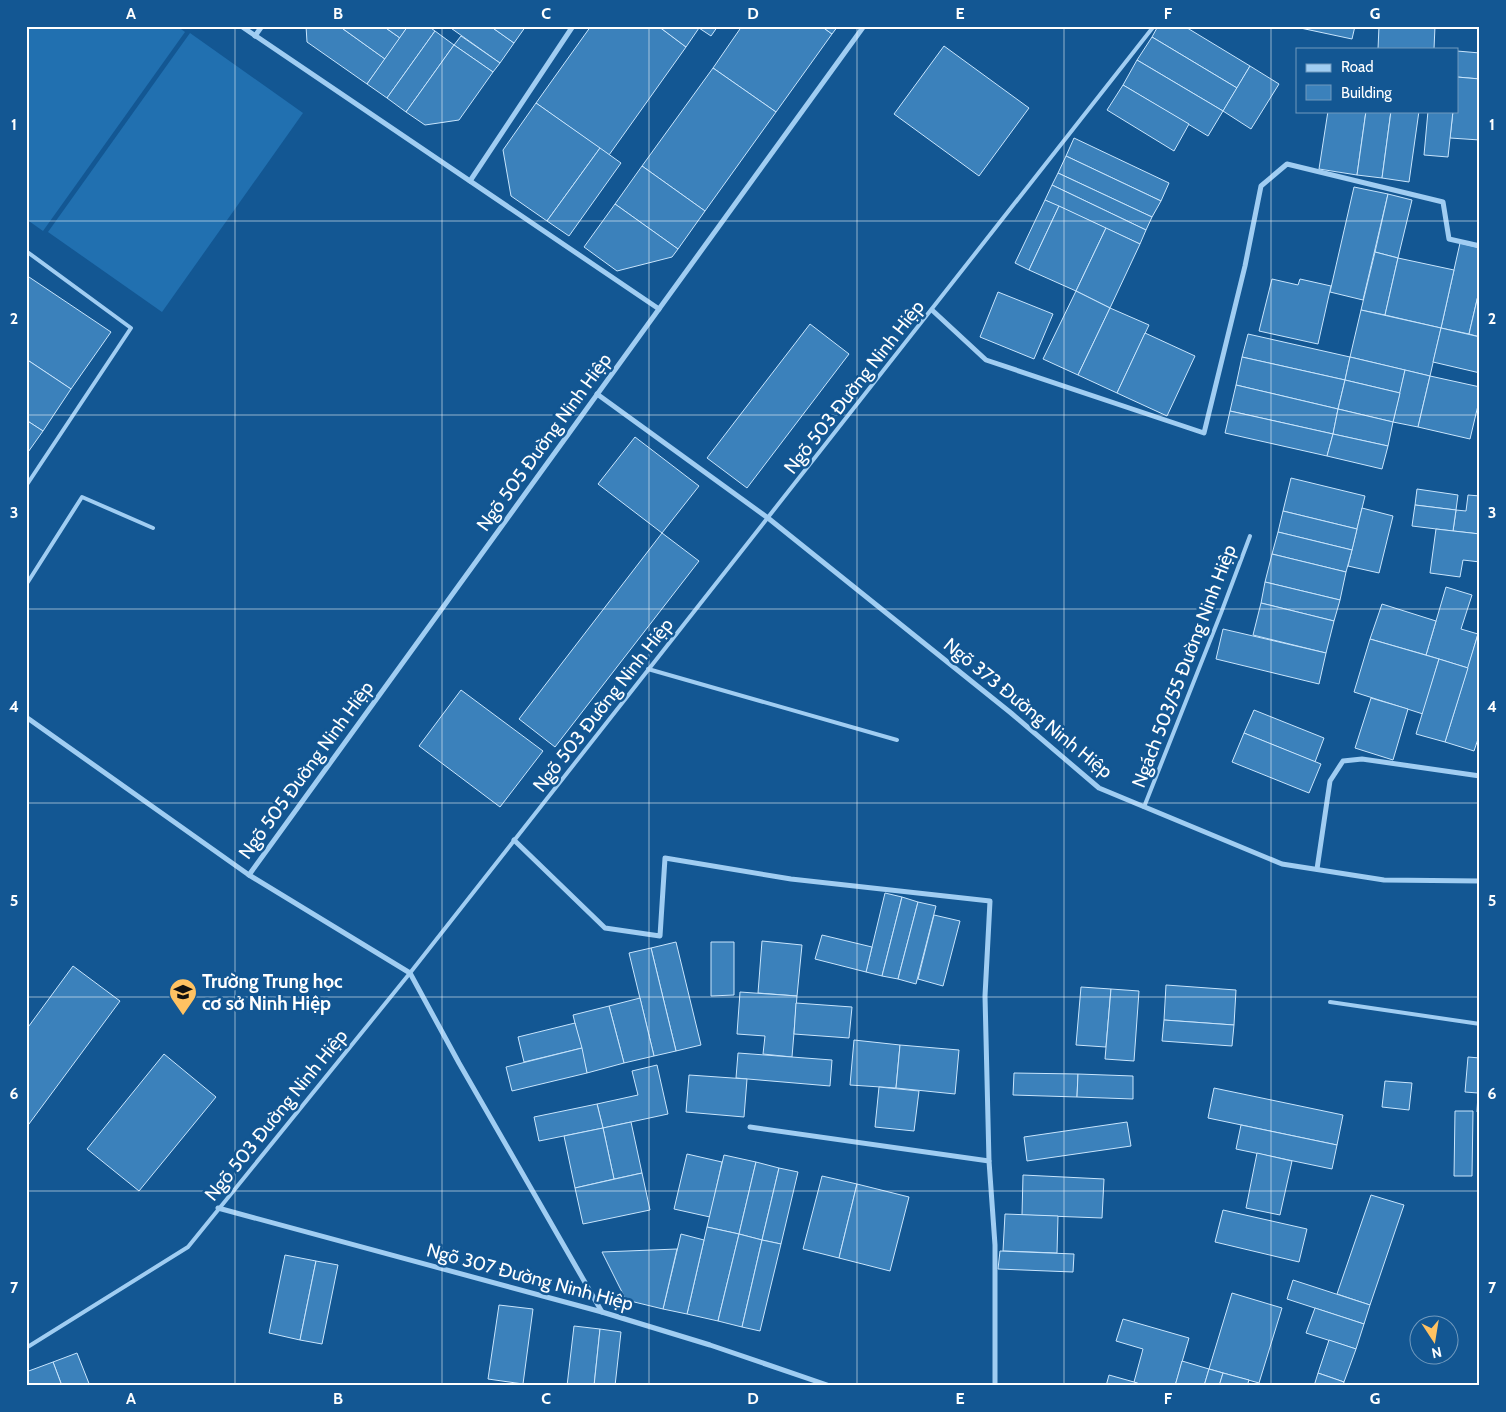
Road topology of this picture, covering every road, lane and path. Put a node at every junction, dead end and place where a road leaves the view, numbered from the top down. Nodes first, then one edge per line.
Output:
1 (242, 26) edge
2 (262, 26) edge
3 (573, 26) edge
4 (864, 26) edge
5 (1154, 26) edge
6 (255, 36) junction
7 (470, 181) junction
8 (1480, 246) edge
9 (26, 251) edge
10 (659, 309) junction
11 (932, 310) junction
12 (597, 394) junction
13 (26, 486) edge
14 (768, 518) junction
15 (153, 528) dead end
16 (1250, 536) dead end
17 (26, 585) edge
18 (648, 670) junction
19 (26, 717) edge
20 (897, 740) dead end
21 (1480, 776) edge
22 (1144, 807) junction
23 (514, 840) junction
24 (1317, 869) junction
25 (249, 876) junction
26 (1480, 881) edge
27 (410, 973) junction
28 (1330, 1002) dead end
29 (1480, 1024) edge
30 (750, 1127) dead end
31 (989, 1161) junction
32 (218, 1208) junction
33 (602, 1312) junction
34 (26, 1348) edge
35 (830, 1386) edge
36 (995, 1386) edge

1 - 6 street
2 - 6 street
3 - 7 street
4 - 10 street, Ngõ 505 Đường Ninh Hiệp
5 - 11 lane, Ngõ 503 Đường Ninh Hiệp
6 - 7 street
7 - 10 street
8 - 11 street
9 - 13 lane
10 - 12 street, Ngõ 505 Đường Ninh Hiệp
11 - 14 lane, Ngõ 503 Đường Ninh Hiệp
12 - 14 street, Ngõ 373 Đường Ninh Hiệp
12 - 25 street, Ngõ 505 Đường Ninh Hiệp
14 - 18 lane, Ngõ 503 Đường Ninh Hiệp
14 - 22 street, Ngõ 373 Đường Ninh Hiệp
15 - 17 lane
16 - 22 lane, Ngách 503/55 Đường Ninh Hiệp
18 - 20 lane
18 - 23 lane, Ngõ 503 Đường Ninh Hiệp
19 - 25 street
21 - 24 street
22 - 24 street, Ngõ 373 Đường Ninh Hiệp
23 - 27 lane, Ngõ 503 Đường Ninh Hiệp
23 - 31 street
24 - 26 street, Ngõ 373 Đường Ninh Hiệp
25 - 27 street
27 - 32 lane, Ngõ 503 Đường Ninh Hiệp
27 - 33 street
28 - 29 lane
30 - 31 street
31 - 36 street
32 - 33 street, Ngõ 307 Đường Ninh Hiệp
32 - 34 lane, Ngõ 503 Đường Ninh Hiệp
33 - 35 street, Ngõ 307 Đường Ninh Hiệp

